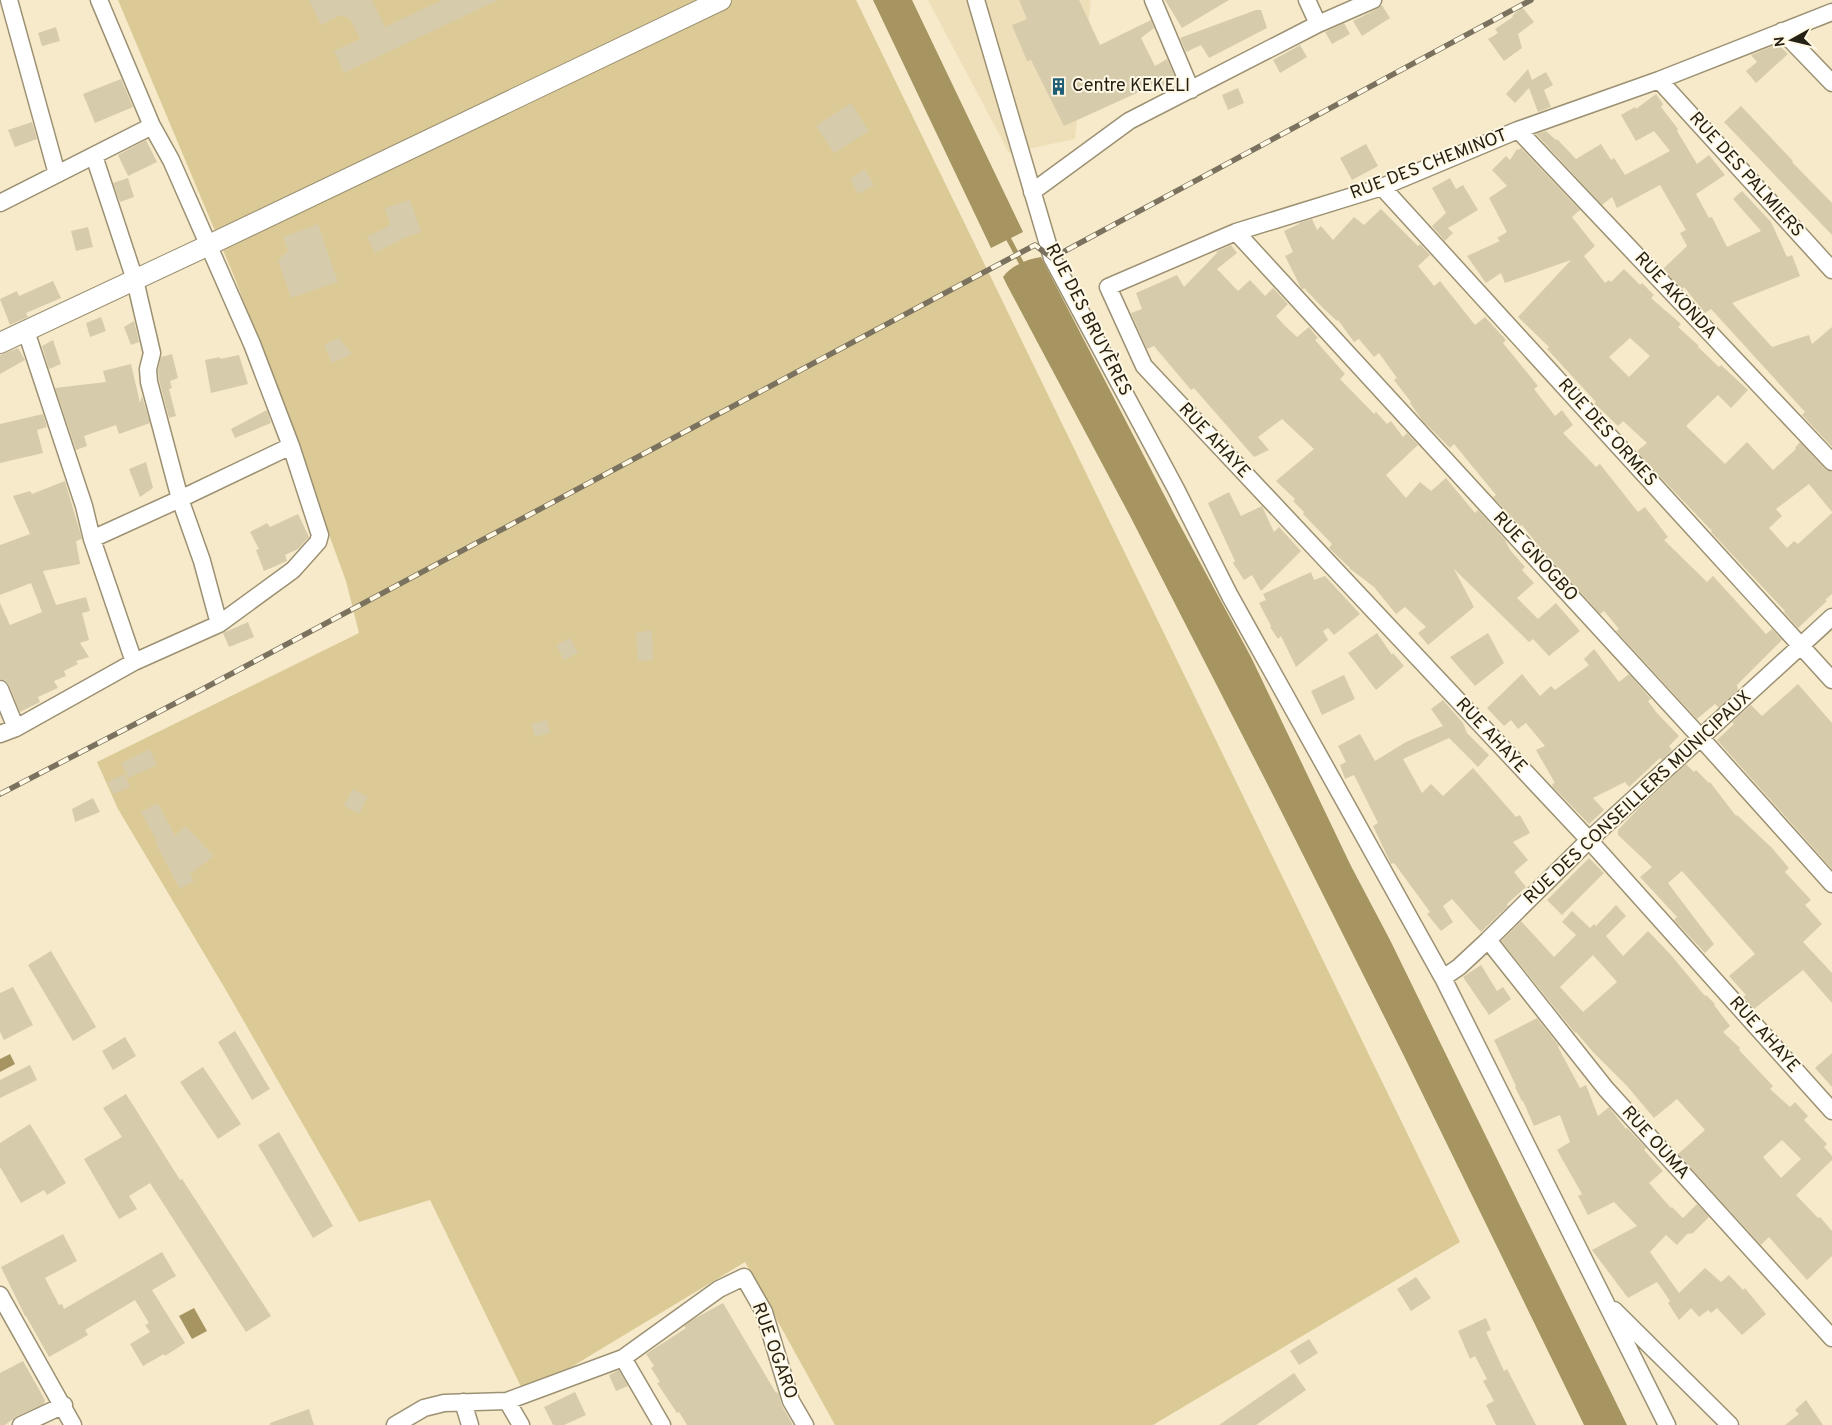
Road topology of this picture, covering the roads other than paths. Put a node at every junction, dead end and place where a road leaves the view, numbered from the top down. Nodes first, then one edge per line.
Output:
1 (4, 0) edge
2 (9, 0) edge
3 (99, 0) edge
4 (722, 0) edge
5 (976, 0) edge
6 (1153, 0) edge
7 (1308, 0) edge
8 (1374, 0) edge
9 (0, 1) edge
10 (1832, 12) edge
11 (1318, 24) junction
12 (1782, 31) junction
13 (1659, 80) junction
14 (1832, 83) edge
15 (1191, 90) junction
16 (152, 126) junction
17 (1518, 130) junction
18 (94, 156) junction
19 (56, 174) junction
20 (1382, 187) junction
21 (1032, 192) junction
22 (0, 203) edge
23 (1236, 232) junction
24 (209, 245) junction
25 (1832, 270) edge
26 (135, 280) junction
27 (26, 331) junction
28 (0, 344) edge
29 (1144, 366) joint
30 (291, 446) junction
31 (1832, 462) edge
32 (180, 500) junction
33 (92, 539) junction
34 (1832, 617) edge
35 (219, 624) junction
36 (1801, 646) junction
37 (134, 662) junction
38 (1832, 680) edge
39 (0, 690) edge
40 (16, 728) junction
41 (0, 734) edge
42 (1700, 737) junction
43 (1589, 840) junction
44 (1832, 884) edge
45 (1488, 940) junction
46 (1443, 978) junction
47 (1832, 1111) edge
48 (0, 1295) edge
49 (1605, 1301) junction
50 (1832, 1338) edge
51 (623, 1358) junction
52 (507, 1400) junction
53 (463, 1402) junction
54 (64, 1405) junction
55 (21, 1425) edge
56 (73, 1425) edge
57 (394, 1425) edge
58 (470, 1425) edge
59 (521, 1425) edge
60 (662, 1425) edge
61 (805, 1425) edge
62 (1667, 1425) edge
63 (1730, 1425) edge

1 - 9 street
2 - 19 street
3 - 16 street
4 - 24 street
5 - 21 street, RUE DES BRUYÈRES
6 - 15 street
7 - 11 street
8 - 11 street
10 - 12 street, RUE DES CHEMINOT
11 - 15 street
12 - 13 street, RUE DES CHEMINOT
12 - 14 street
13 - 17 street, RUE DES CHEMINOT
13 - 25 street, RUE DES PALMIERS
15 - 21 street
16 - 18 street
16 - 24 street
17 - 20 street, RUE DES CHEMINOT
17 - 31 street, RUE AKONDA
18 - 19 street
18 - 26 street
19 - 22 street
20 - 23 street, RUE DES CHEMINOT
20 - 36 street, RUE DES ORMES
21 - 46 street, RUE DES BRUYÈRES
23 - 29 street, RUE DES CHEMINOT
23 - 42 street, RUE GNOGBO
24 - 26 street
24 - 30 street
26 - 27 street
26 - 32 street
27 - 28 street
27 - 33 street
29 - 43 street, RUE AHAYE
30 - 32 street
30 - 35 street
32 - 33 street
32 - 35 street
33 - 37 street
34 - 36 street, RUE DES CONSEILLERS MUNICIPAUX
35 - 37 street
36 - 38 street, RUE DES ORMES
36 - 42 street, RUE DES CONSEILLERS MUNICIPAUX
37 - 40 street
39 - 40 street
40 - 41 street
42 - 43 street, RUE DES CONSEILLERS MUNICIPAUX
42 - 44 street, RUE GNOGBO
43 - 45 street, RUE DES CONSEILLERS MUNICIPAUX
43 - 47 street, RUE AHAYE
45 - 46 street, RUE DES CONSEILLERS MUNICIPAUX
45 - 50 street, RUE OUMA
46 - 49 street, RUE DES BRUYÈRES
48 - 54 street
49 - 62 street, RUE DES BRUYÈRES
49 - 63 street
51 - 52 street
51 - 60 street
51 - 61 street, RUE OGARO
52 - 53 street
52 - 59 street
53 - 57 street
53 - 58 street
54 - 55 street
54 - 56 street

